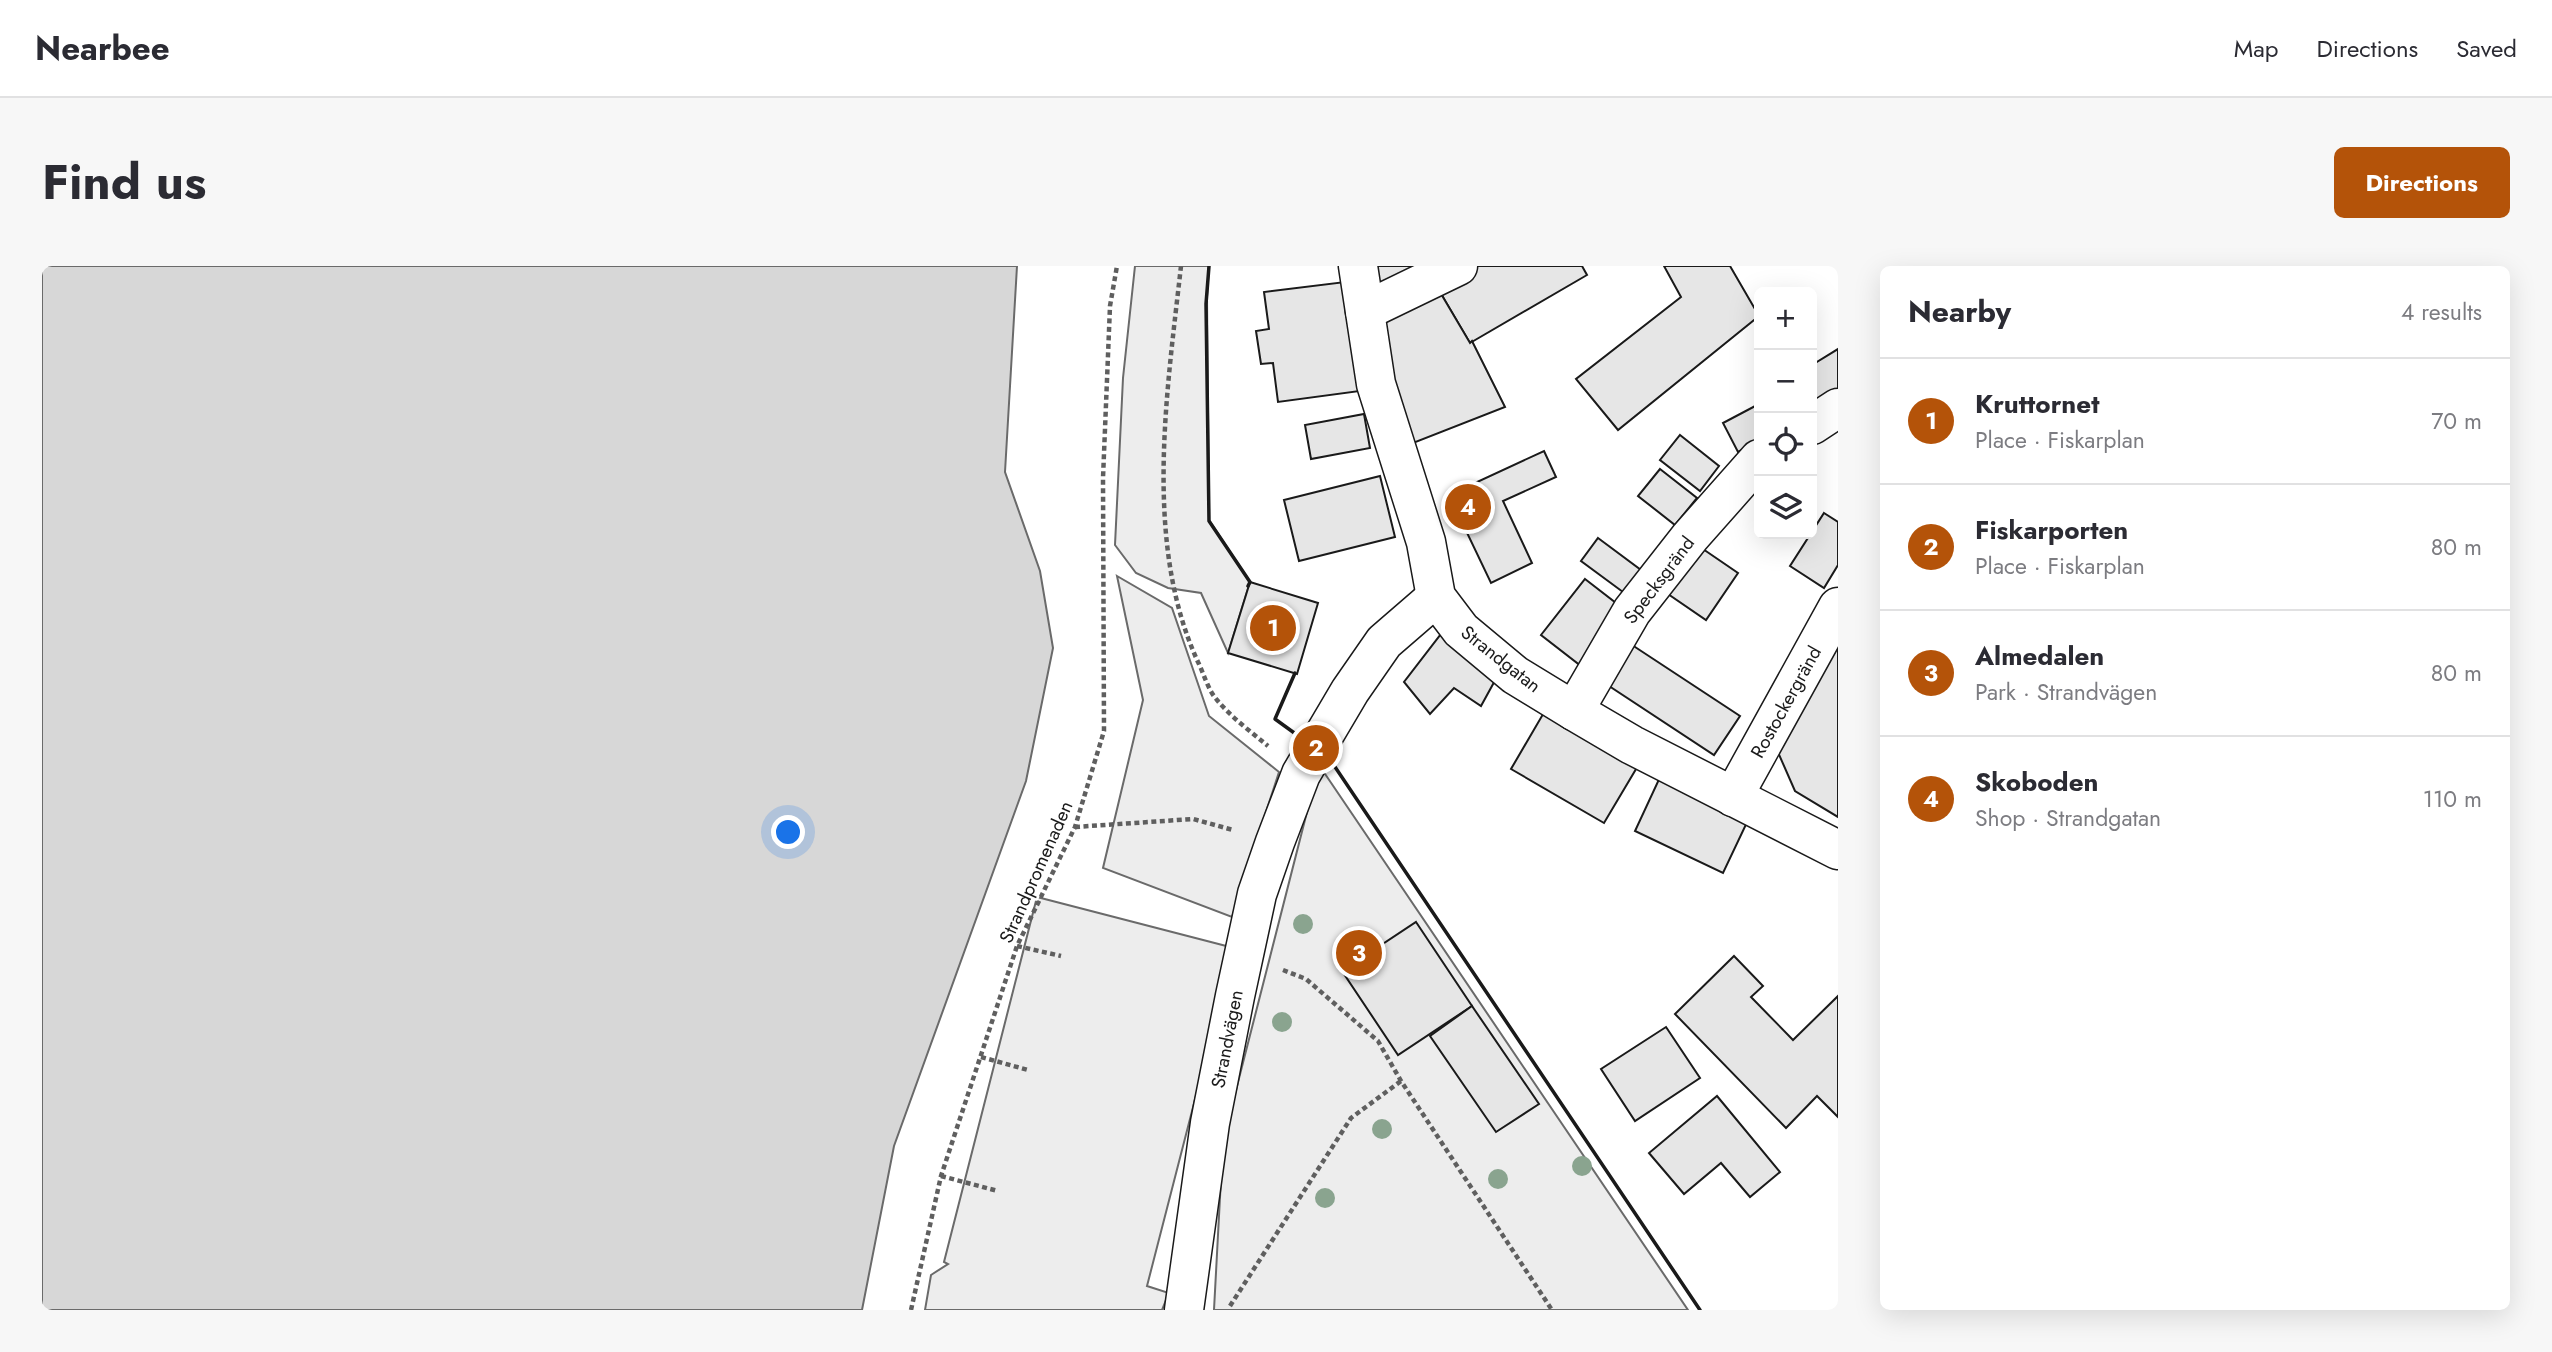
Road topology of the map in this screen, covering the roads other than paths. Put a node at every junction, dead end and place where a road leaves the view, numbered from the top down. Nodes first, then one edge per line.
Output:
1 (1358, 266) edge
2 (1458, 266) edge
3 (1364, 311) junction
4 (1838, 408) edge
5 (1817, 422) edge
6 (1754, 465) edge
7 (1436, 597) junction
8 (1838, 607) edge
9 (1574, 711) junction
10 (1733, 797) junction
11 (1838, 850) edge
12 (1184, 1310) edge

1 - 3 street, Strandgatan
2 - 3 street
3 - 7 street, Strandgatan
4 - 5 street
6 - 9 street, Specksgränd
7 - 9 street, Strandgatan
7 - 12 street, Strandvägen
8 - 10 street, Rostockergränd
9 - 10 street, Strandgatan
10 - 11 street, Strandgatan

